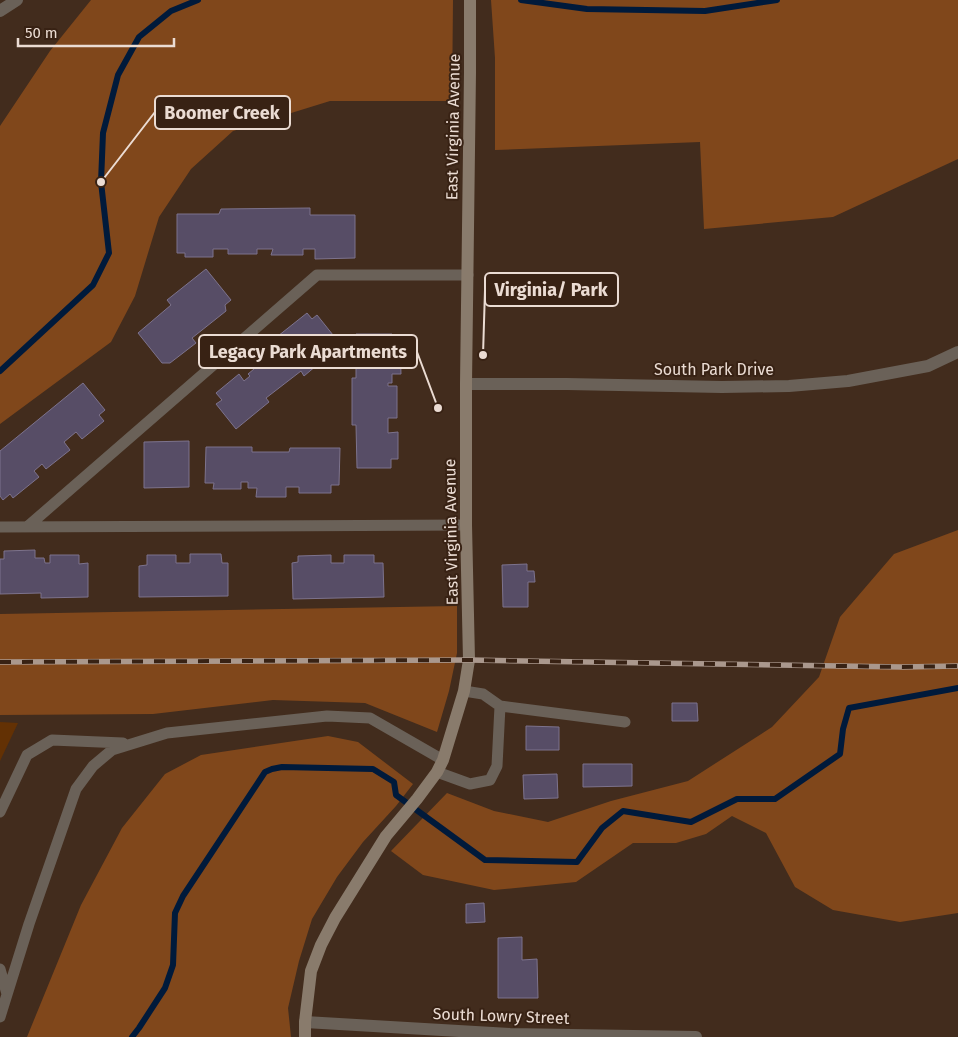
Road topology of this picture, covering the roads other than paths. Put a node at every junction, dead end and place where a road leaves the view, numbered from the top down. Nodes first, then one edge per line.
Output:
1 (17, 0) edge
2 (470, 0) edge
3 (0, 11) edge
4 (468, 275) junction
5 (958, 352) edge
6 (466, 384) junction
7 (466, 525) junction
8 (0, 527) edge
9 (27, 527) junction
10 (464, 690) junction
11 (500, 706) junction
12 (625, 722) dead end
13 (132, 744) junction
14 (440, 766) junction
15 (0, 812) edge
16 (0, 969) edge
17 (7, 995) junction
18 (0, 1017) edge
19 (305, 1022) junction
20 (305, 1037) edge
21 (696, 1037) edge

1 - 3 street
2 - 4 street, East Virginia Avenue
4 - 6 street, East Virginia Avenue
4 - 9 lane
5 - 6 street, South Park Drive
6 - 7 street, East Virginia Avenue
7 - 9 lane
7 - 10 street, East Virginia Avenue
8 - 9 lane
10 - 11 lane
10 - 14 street, East Virginia Avenue
11 - 12 lane
11 - 14 lane
13 - 14 lane
13 - 15 lane
13 - 17 lane
14 - 19 street, East Virginia Avenue
16 - 17 lane
17 - 18 lane
19 - 20 street, East Virginia Avenue
19 - 21 street, South Lowry Street

